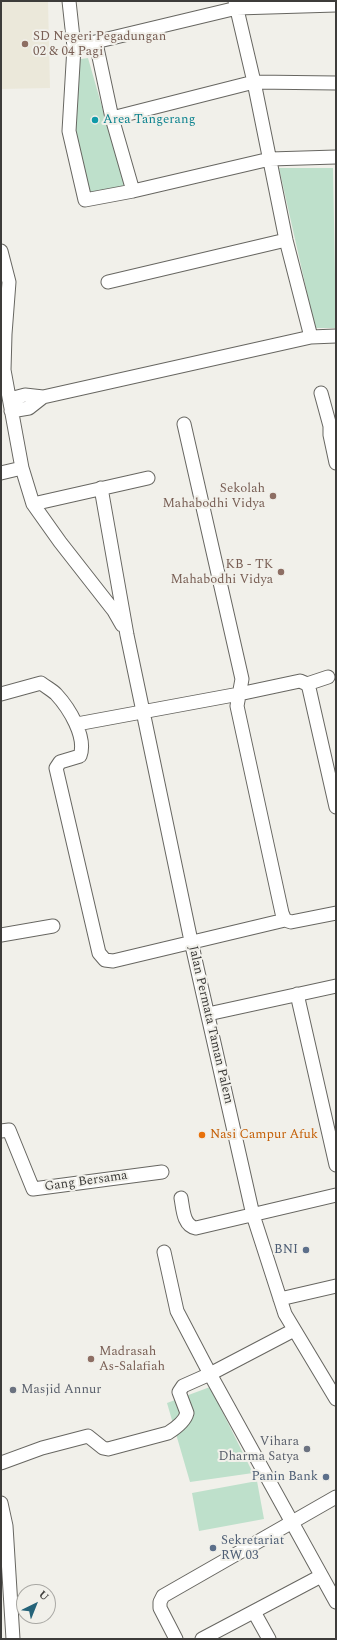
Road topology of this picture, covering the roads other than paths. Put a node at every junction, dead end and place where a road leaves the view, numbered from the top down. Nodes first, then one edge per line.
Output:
1 (69, 1) edge
2 (236, 5) edge
3 (336, 5) edge
4 (96, 43) junction
5 (74, 47) junction
6 (254, 82) junction
7 (336, 83) edge
8 (112, 118) junction
9 (336, 157) edge
10 (270, 159) junction
11 (133, 191) junction
12 (286, 240) junction
13 (1, 251) edge
14 (108, 282) dead end
15 (336, 336) edge
16 (311, 337) junction
17 (320, 393) dead end
18 (10, 405) junction
19 (184, 424) dead end
20 (333, 425) edge
21 (336, 463) edge
22 (22, 468) junction
23 (1, 473) edge
24 (148, 478) dead end
25 (101, 488) junction
26 (33, 504) junction
27 (127, 635) junction
28 (328, 677) dead end
29 (307, 684) junction
30 (1, 694) edge
31 (239, 694) junction
32 (144, 712) junction
33 (77, 724) junction
34 (336, 807) edge
35 (336, 913) edge
36 (285, 920) junction
37 (53, 926) dead end
38 (2, 932) edge
39 (191, 941) junction
40 (336, 986) edge
41 (297, 994) junction
42 (208, 1014) junction
43 (1, 1132) edge
44 (336, 1165) edge
45 (162, 1172) dead end
46 (336, 1195) edge
47 (181, 1198) dead end
48 (253, 1215) junction
49 (164, 1252) dead end
50 (336, 1286) edge
51 (280, 1299) junction
52 (294, 1330) junction
53 (210, 1374) junction
54 (336, 1399) edge
55 (1, 1463) edge
56 (336, 1496) edge
57 (1, 1503) edge
58 (292, 1522) junction
59 (321, 1576) junction
60 (336, 1602) edge
61 (254, 1612) junction
62 (13, 1639) edge
63 (176, 1639) edge
64 (202, 1639) edge
65 (269, 1639) edge

1 - 5 street
2 - 3 street
2 - 4 street
2 - 6 street
4 - 5 street
4 - 8 street
5 - 11 street
6 - 7 street
6 - 8 street
6 - 10 street
8 - 11 street
9 - 10 street
10 - 11 street
10 - 12 street
12 - 14 street
12 - 16 street
13 - 18 street
15 - 16 street
16 - 18 street
17 - 20 street
18 - 22 street
19 - 31 street
20 - 21 street
22 - 23 street
22 - 26 street
24 - 25 street
25 - 26 street
25 - 27 street
26 - 27 street
27 - 32 street, Jalan Permata Taman Palem
28 - 29 street
29 - 31 street
29 - 34 street
30 - 33 street
31 - 32 street
31 - 36 street
32 - 33 street
32 - 39 street, Jalan Permata Taman Palem
33 - 39 street
35 - 36 street
36 - 39 street
37 - 38 street
39 - 42 street, Jalan Permata Taman Palem
40 - 41 street
41 - 42 street
41 - 44 street
42 - 48 street, Jalan Permata Taman Palem
43 - 45 street, Gang Bersama
46 - 48 street
47 - 48 street
48 - 51 street, Jalan Permata Taman Palem
49 - 53 street
50 - 51 street
51 - 52 street, Jalan Permata Taman Palem
52 - 53 street
52 - 54 street, Jalan Permata Taman Palem
53 - 55 street
53 - 58 street
56 - 58 street
57 - 62 street
58 - 59 street
58 - 63 street
59 - 60 street
59 - 61 street
61 - 64 street
61 - 65 street

